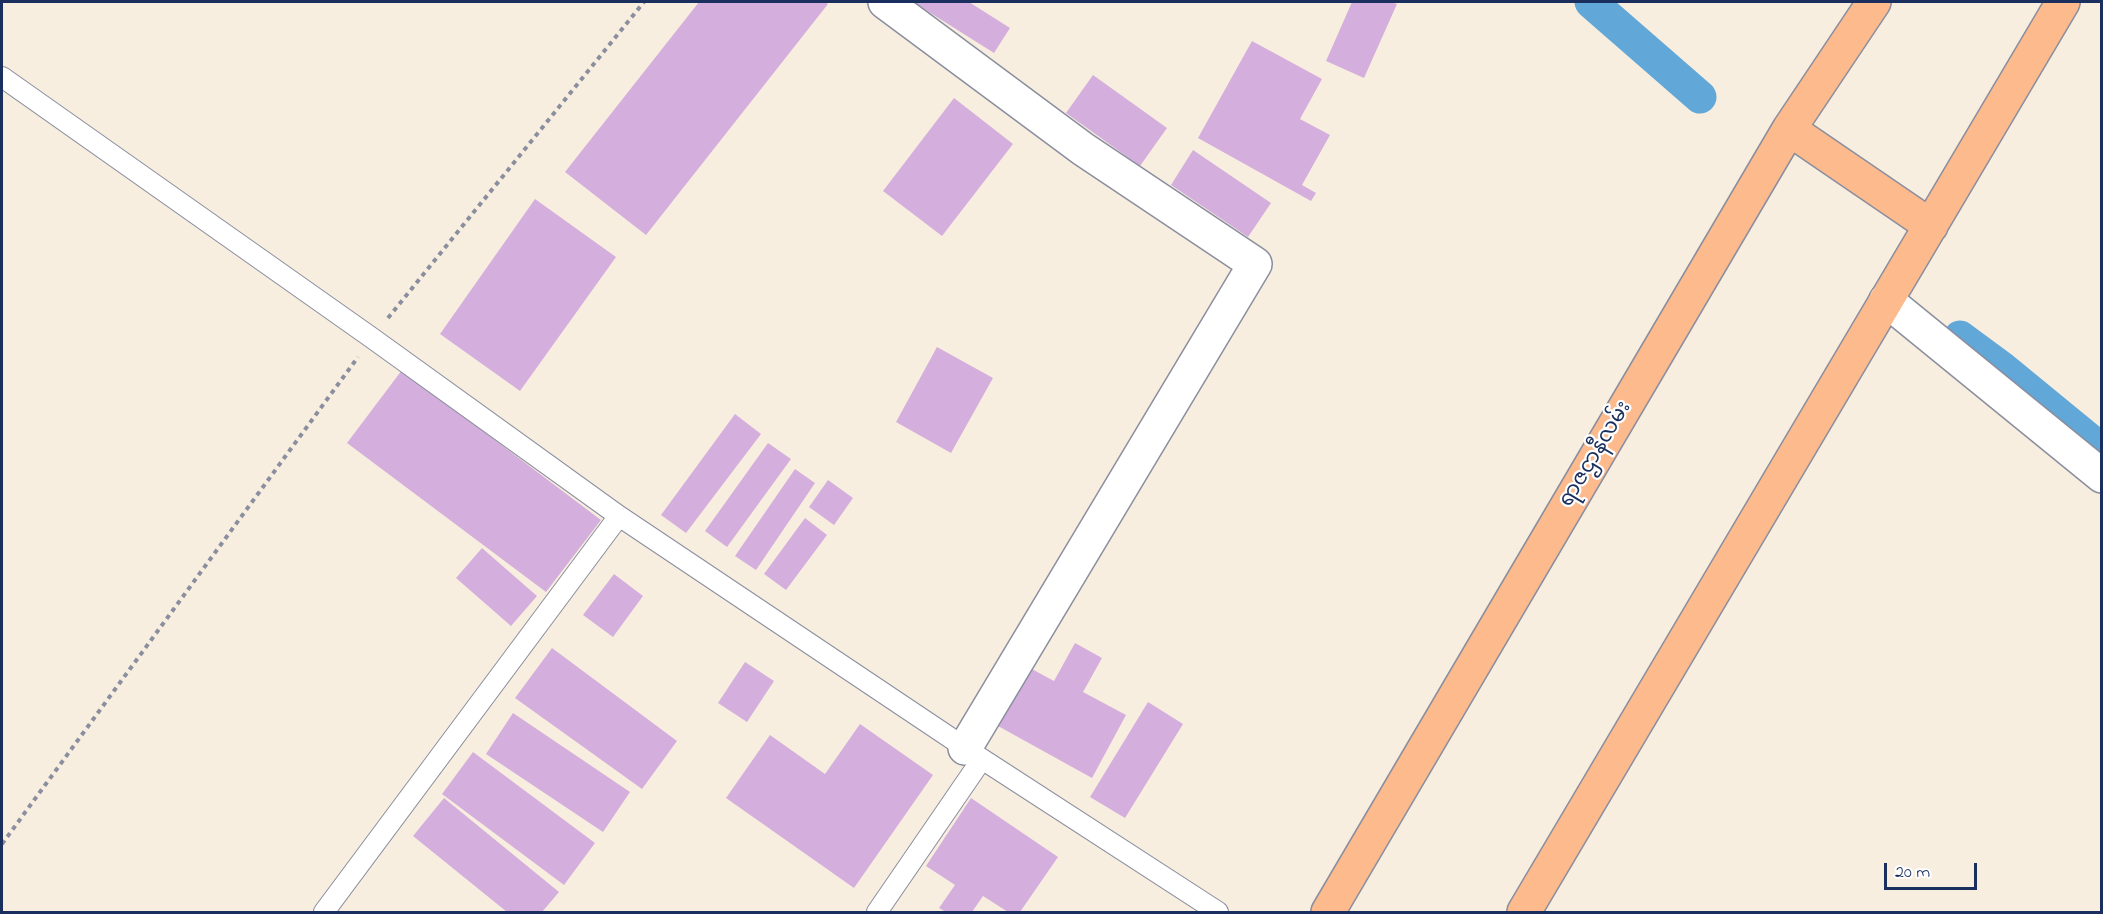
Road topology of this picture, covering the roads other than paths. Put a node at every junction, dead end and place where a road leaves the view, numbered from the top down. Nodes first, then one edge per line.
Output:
1 (885, 2) edge
2 (1874, 2) edge
3 (2063, 2) edge
4 (2, 77) edge
5 (1789, 129) junction
6 (1931, 226) junction
7 (1886, 300) junction
8 (2102, 476) edge
9 (619, 516) junction
10 (973, 754) junction
11 (324, 912) edge
12 (877, 912) edge
13 (1218, 912) edge
14 (1328, 912) edge
15 (1524, 912) edge

1 - 10 street
2 - 5 main road, ရာဇဌာနီလမ်း
3 - 6 main road
4 - 9 lane
5 - 6 main road
5 - 14 main road, ရာဇဌာနီလမ်း
6 - 7 main road
7 - 8 street
7 - 15 main road
9 - 10 lane
9 - 11 lane
10 - 12 lane
10 - 13 lane

